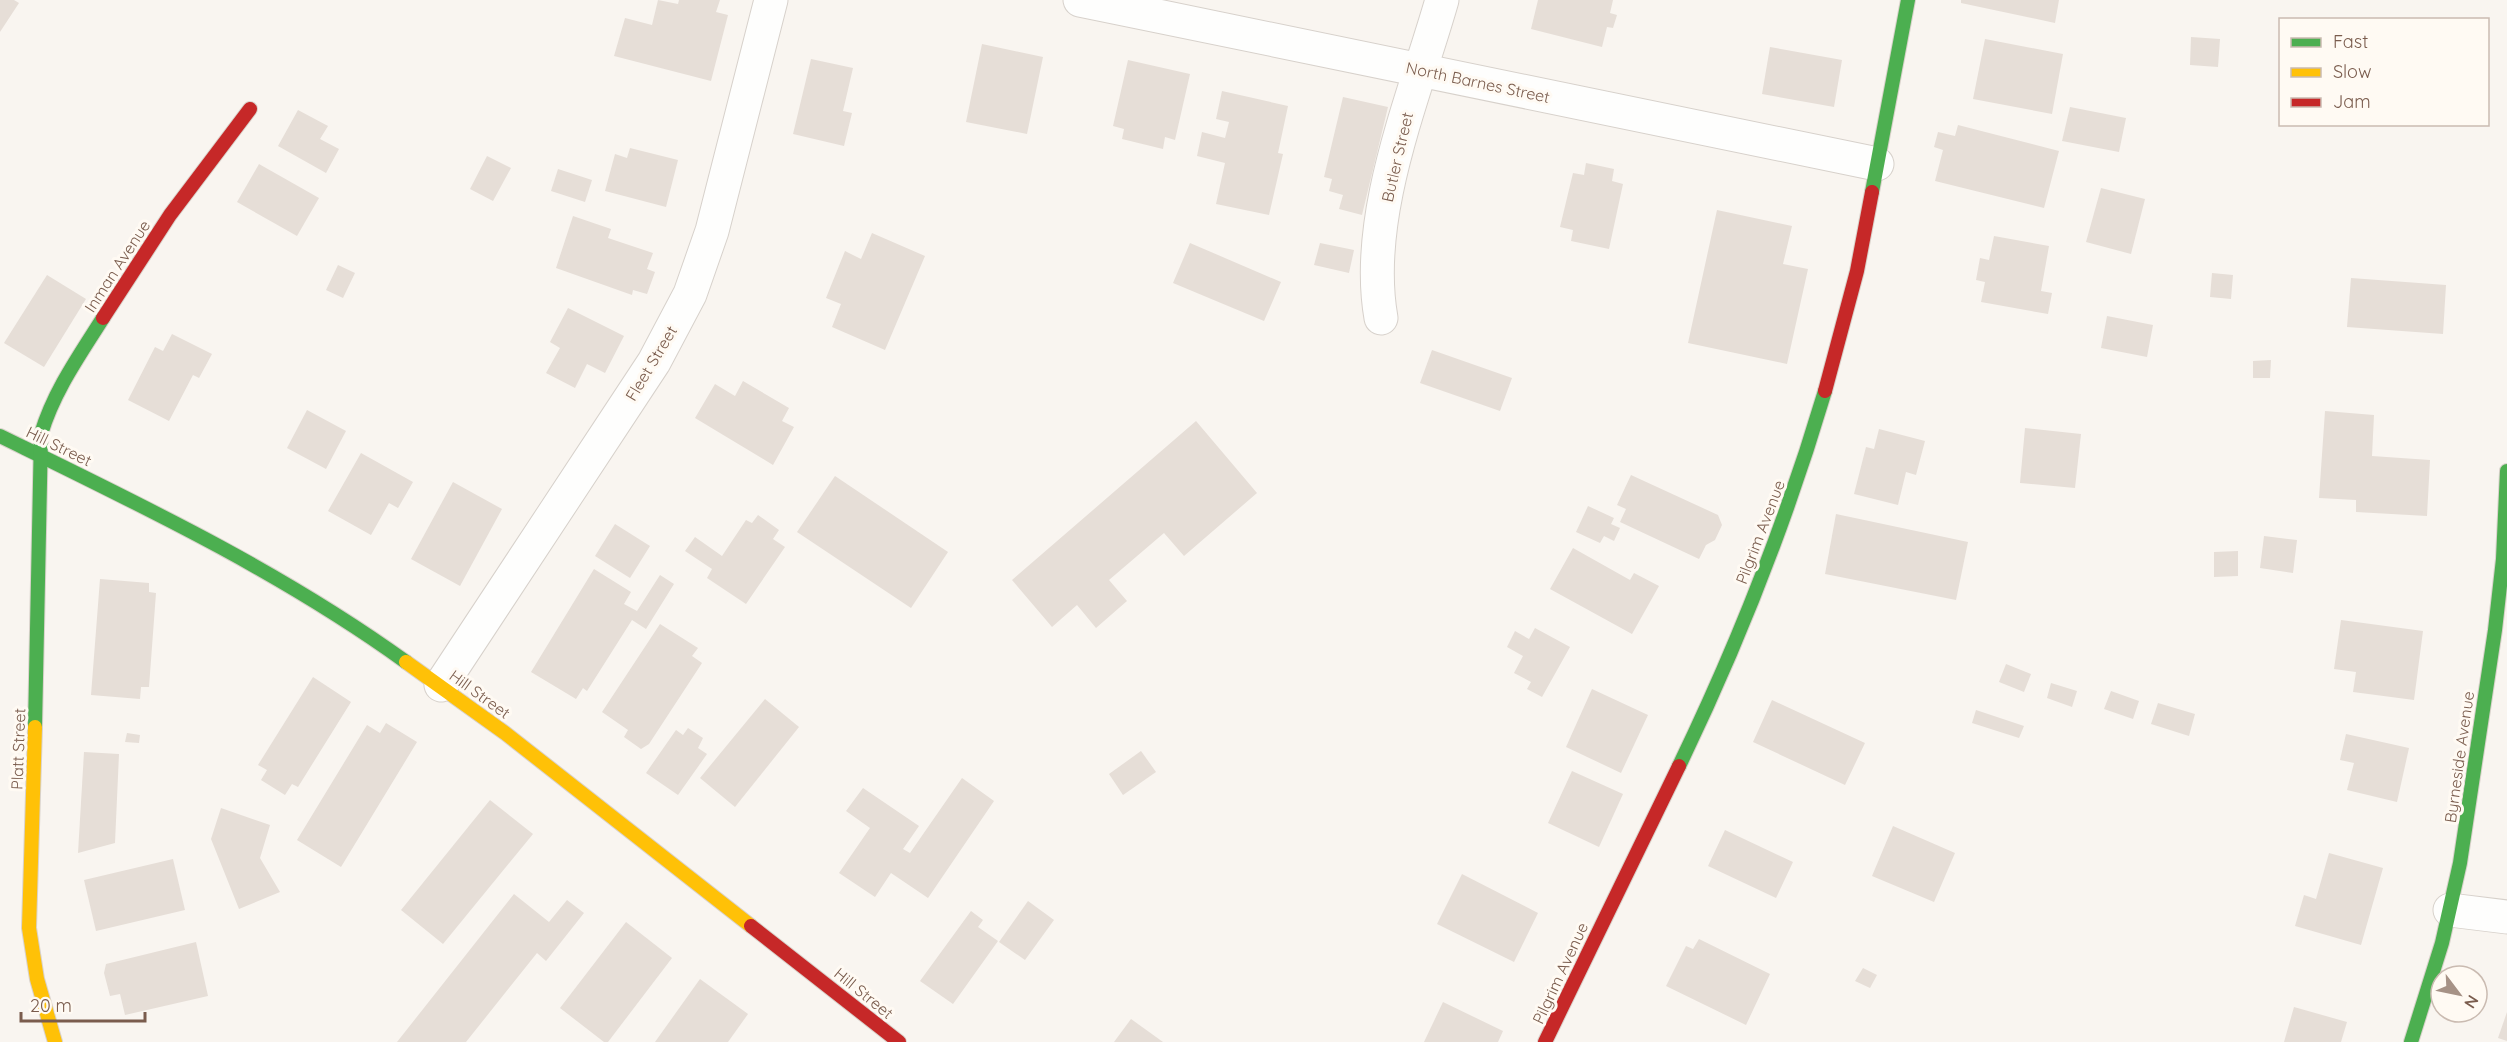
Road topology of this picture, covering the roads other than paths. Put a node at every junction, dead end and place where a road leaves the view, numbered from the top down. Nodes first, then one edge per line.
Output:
1 (771, 0) edge
2 (1080, 0) edge
3 (1443, 0) edge
4 (1908, 0) edge
5 (1420, 71) junction
6 (250, 109) dead end
7 (1877, 164) junction
8 (1381, 318) dead end
9 (0, 436) edge
10 (40, 455) junction
11 (2507, 471) edge
12 (441, 685) junction
13 (2450, 910) junction
14 (2507, 917) edge
15 (55, 1042) edge
16 (899, 1042) edge
17 (1545, 1042) edge
18 (2411, 1042) edge

1 - 12 street, Fleet Street
2 - 5 street, North Barnes Street
3 - 5 street, Butler Street
4 - 7 street, Pilgrim Avenue
5 - 7 street, North Barnes Street
5 - 8 street, Butler Street
6 - 10 street, Inman Avenue
7 - 17 street, Pilgrim Avenue
9 - 10 street, Hill Street
10 - 12 street, Hill Street
10 - 15 street, Platt Street
11 - 13 street, Byrneside Avenue
12 - 16 street, Hill Street
13 - 14 street
13 - 18 street, Byrneside Avenue

